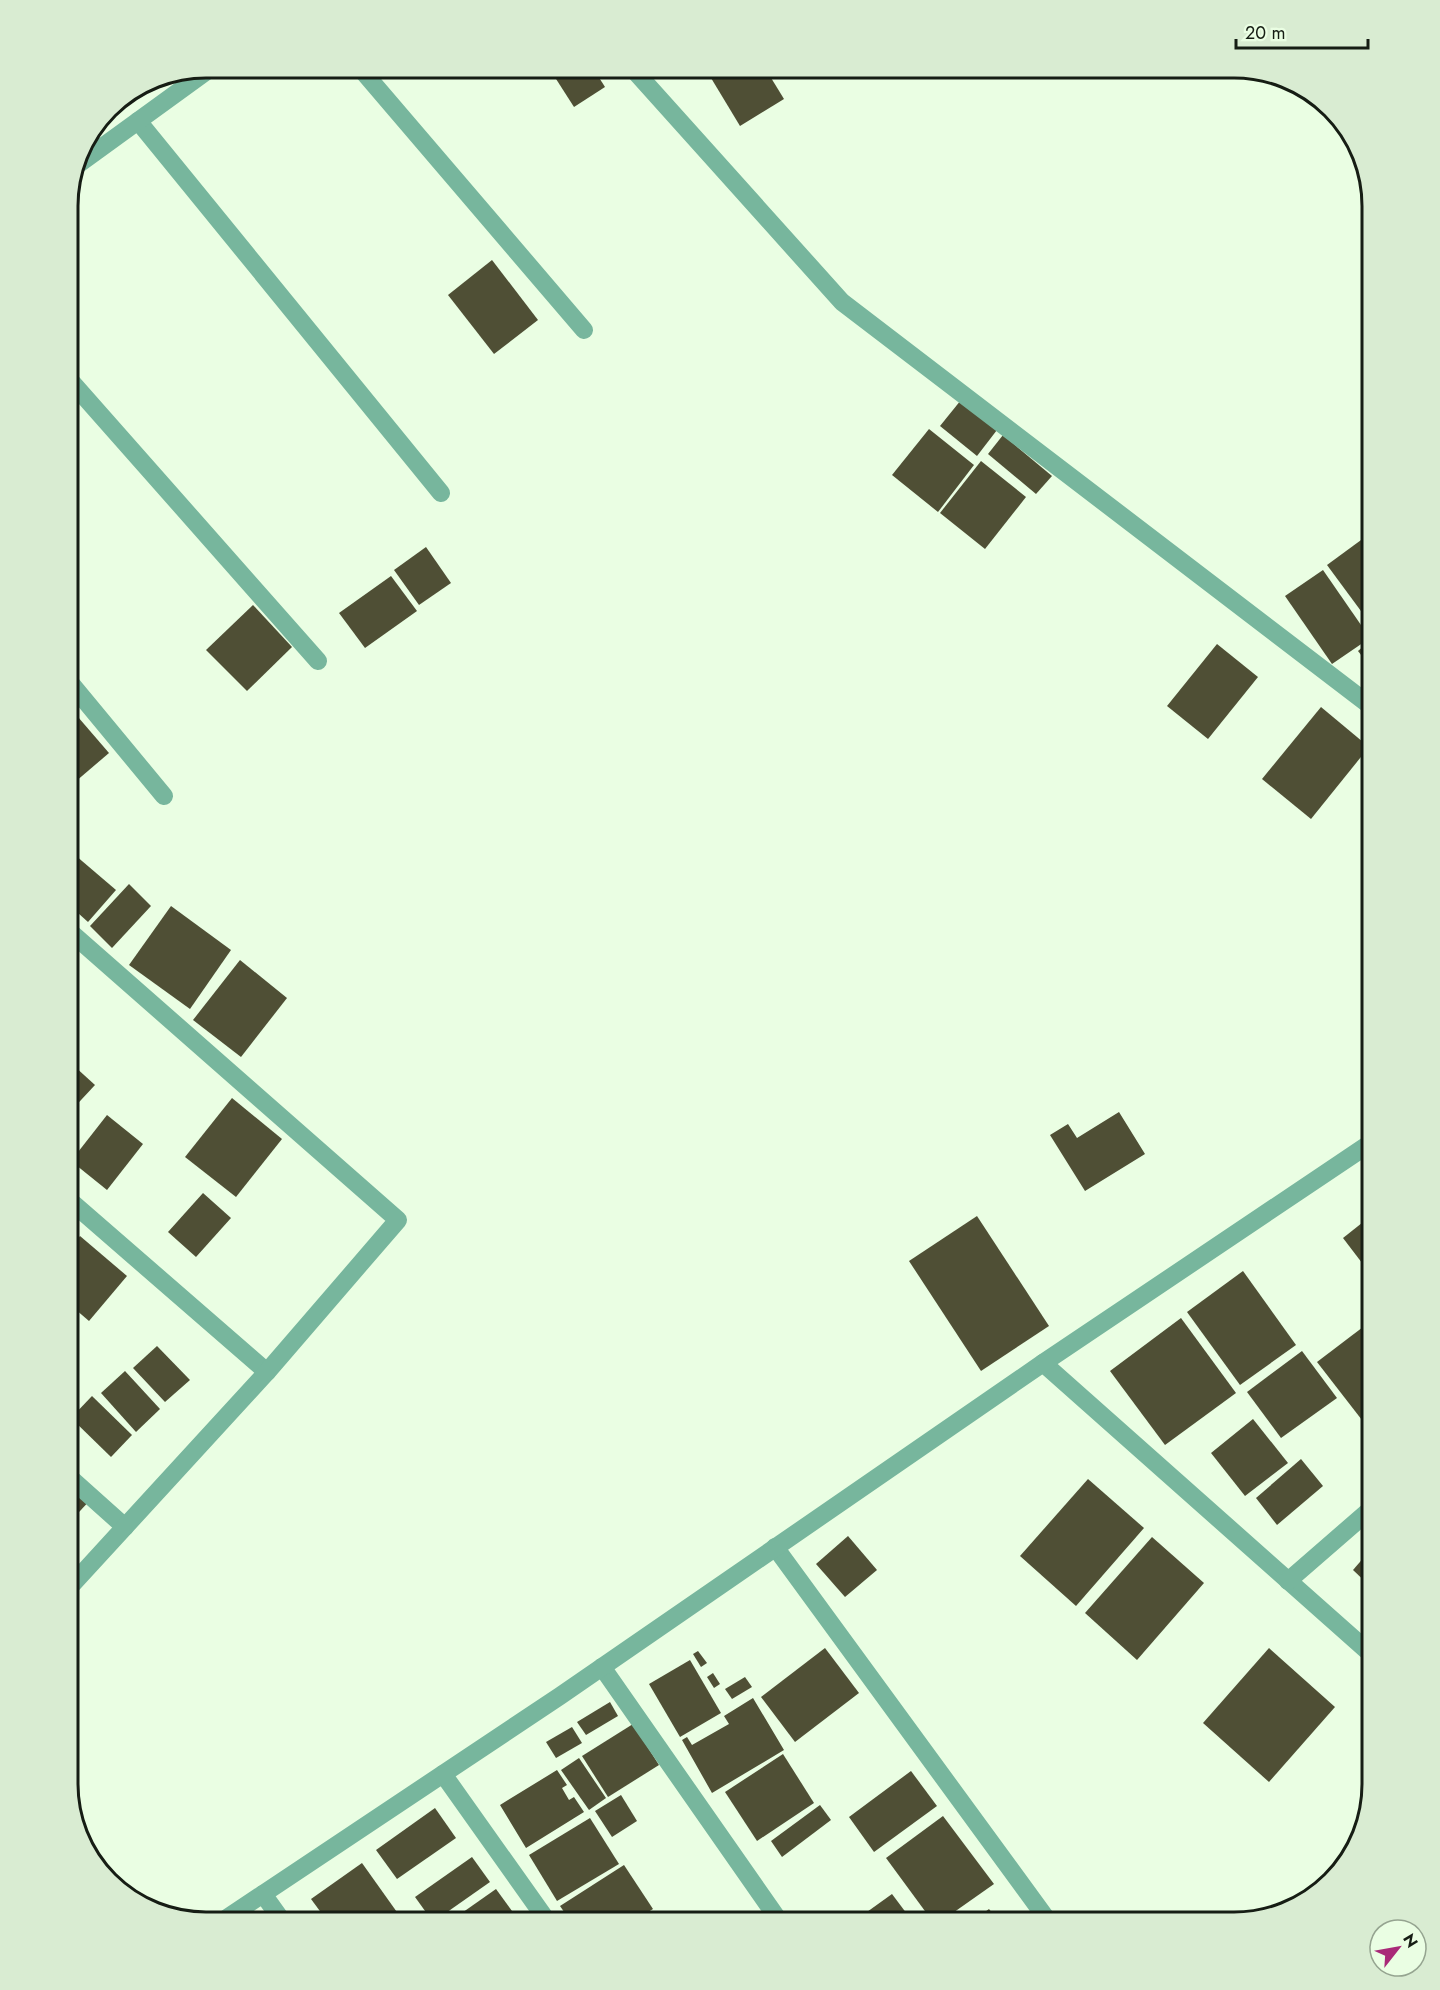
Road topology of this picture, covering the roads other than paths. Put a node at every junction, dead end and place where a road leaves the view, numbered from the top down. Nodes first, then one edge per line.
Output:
1 (197, 78) edge
2 (369, 78) edge
3 (641, 78) edge
4 (138, 121) junction
5 (88, 157) edge
6 (584, 330) dead end
7 (78, 389) edge
8 (441, 493) dead end
9 (318, 661) dead end
10 (78, 692) edge
11 (1362, 699) edge
12 (164, 796) dead end
13 (78, 939) edge
14 (1362, 1149) edge
15 (78, 1209) edge
16 (1043, 1363) junction
17 (267, 1372) junction
18 (78, 1485) edge
19 (1362, 1517) edge
20 (125, 1527) junction
21 (776, 1547) junction
22 (78, 1578) edge
23 (1288, 1581) junction
24 (1362, 1646) edge
25 (602, 1667) junction
26 (443, 1774) junction
27 (263, 1894) junction
28 (236, 1912) edge
29 (276, 1912) edge
30 (541, 1912) edge
31 (773, 1912) edge
32 (1042, 1912) edge

1 - 4 street
2 - 6 street
3 - 11 street
4 - 5 street
4 - 8 street
7 - 9 street
10 - 12 street
13 - 17 street
14 - 16 street
15 - 17 street
16 - 21 street
16 - 23 street
17 - 20 street
18 - 20 street
19 - 23 street
20 - 22 street
21 - 25 street
21 - 32 street
23 - 24 street
25 - 26 street
25 - 31 street
26 - 27 street
26 - 30 street
27 - 28 street
27 - 29 street

